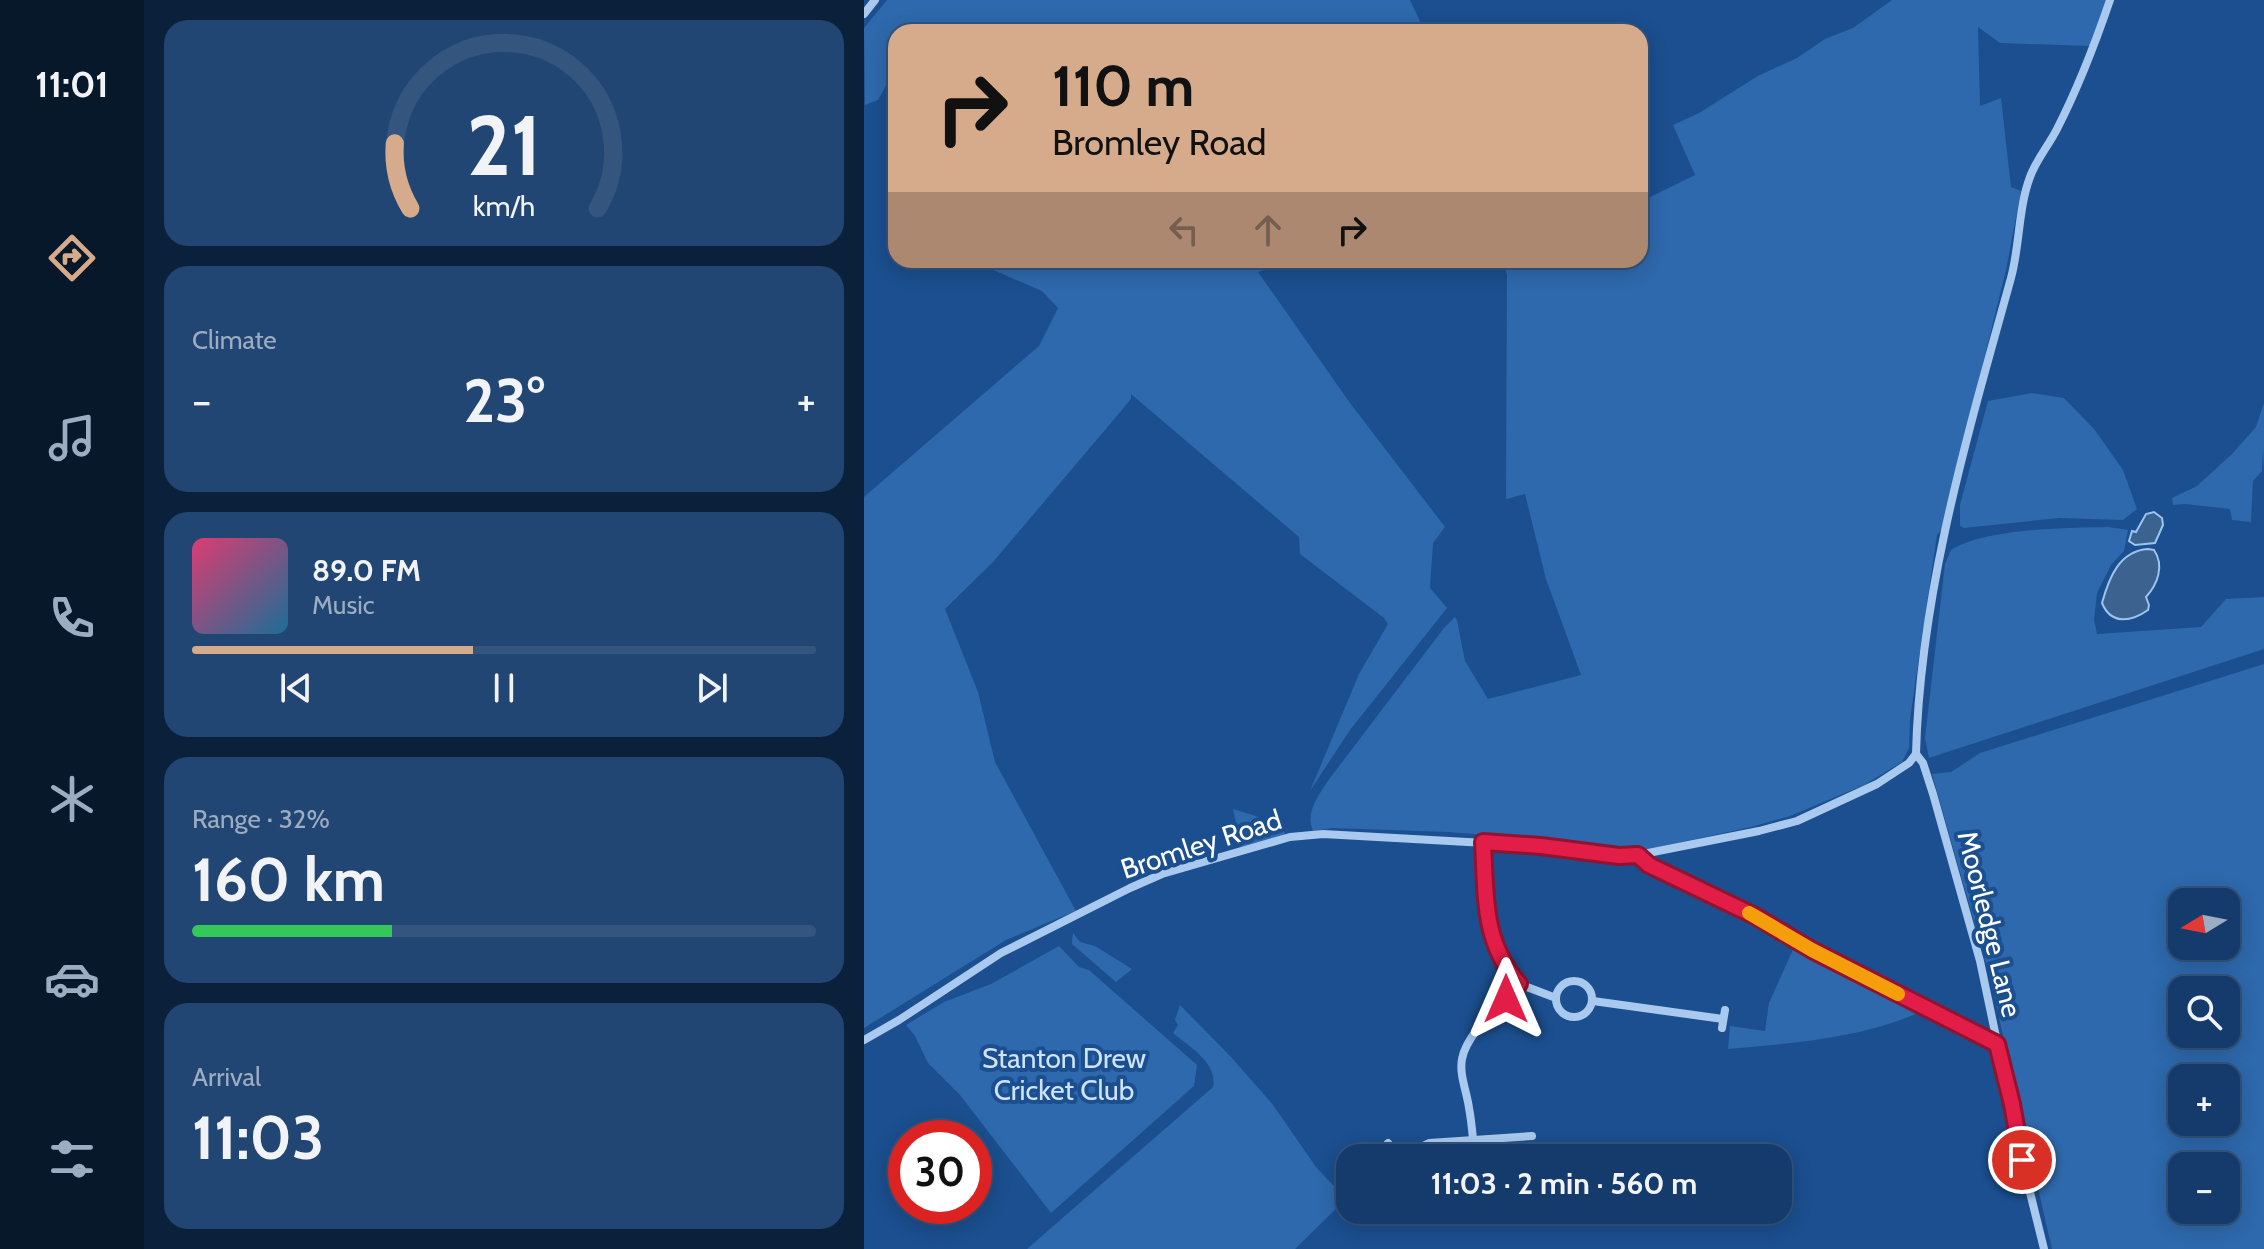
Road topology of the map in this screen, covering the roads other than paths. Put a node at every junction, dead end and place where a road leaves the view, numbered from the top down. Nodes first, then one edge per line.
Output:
1 (875, 0) edge
2 (2110, 0) edge
3 (864, 14) edge
4 (1916, 754) junction
5 (1483, 842) junction
6 (1638, 855) junction
7 (1519, 984) junction
8 (1556, 998) junction
9 (1593, 1001) junction
10 (1723, 1019) dead end
11 (864, 1040) edge
12 (1997, 1044) junction
13 (1532, 1136) dead end
14 (1473, 1139) junction
15 (1427, 1144) edge
16 (2044, 1249) edge

1 - 3 street
2 - 4 street
4 - 6 street, Bromley Road
4 - 12 street, Moorledge Lane
5 - 6 street, Bromley Road
5 - 7 street
5 - 11 street, Bromley Road
6 - 12 street, Bromley Road
7 - 8 street
7 - 14 street
8 - 9 street
8 - 9 street
9 - 10 street
12 - 16 street, Moorledge Lane
13 - 14 street
14 - 15 street

